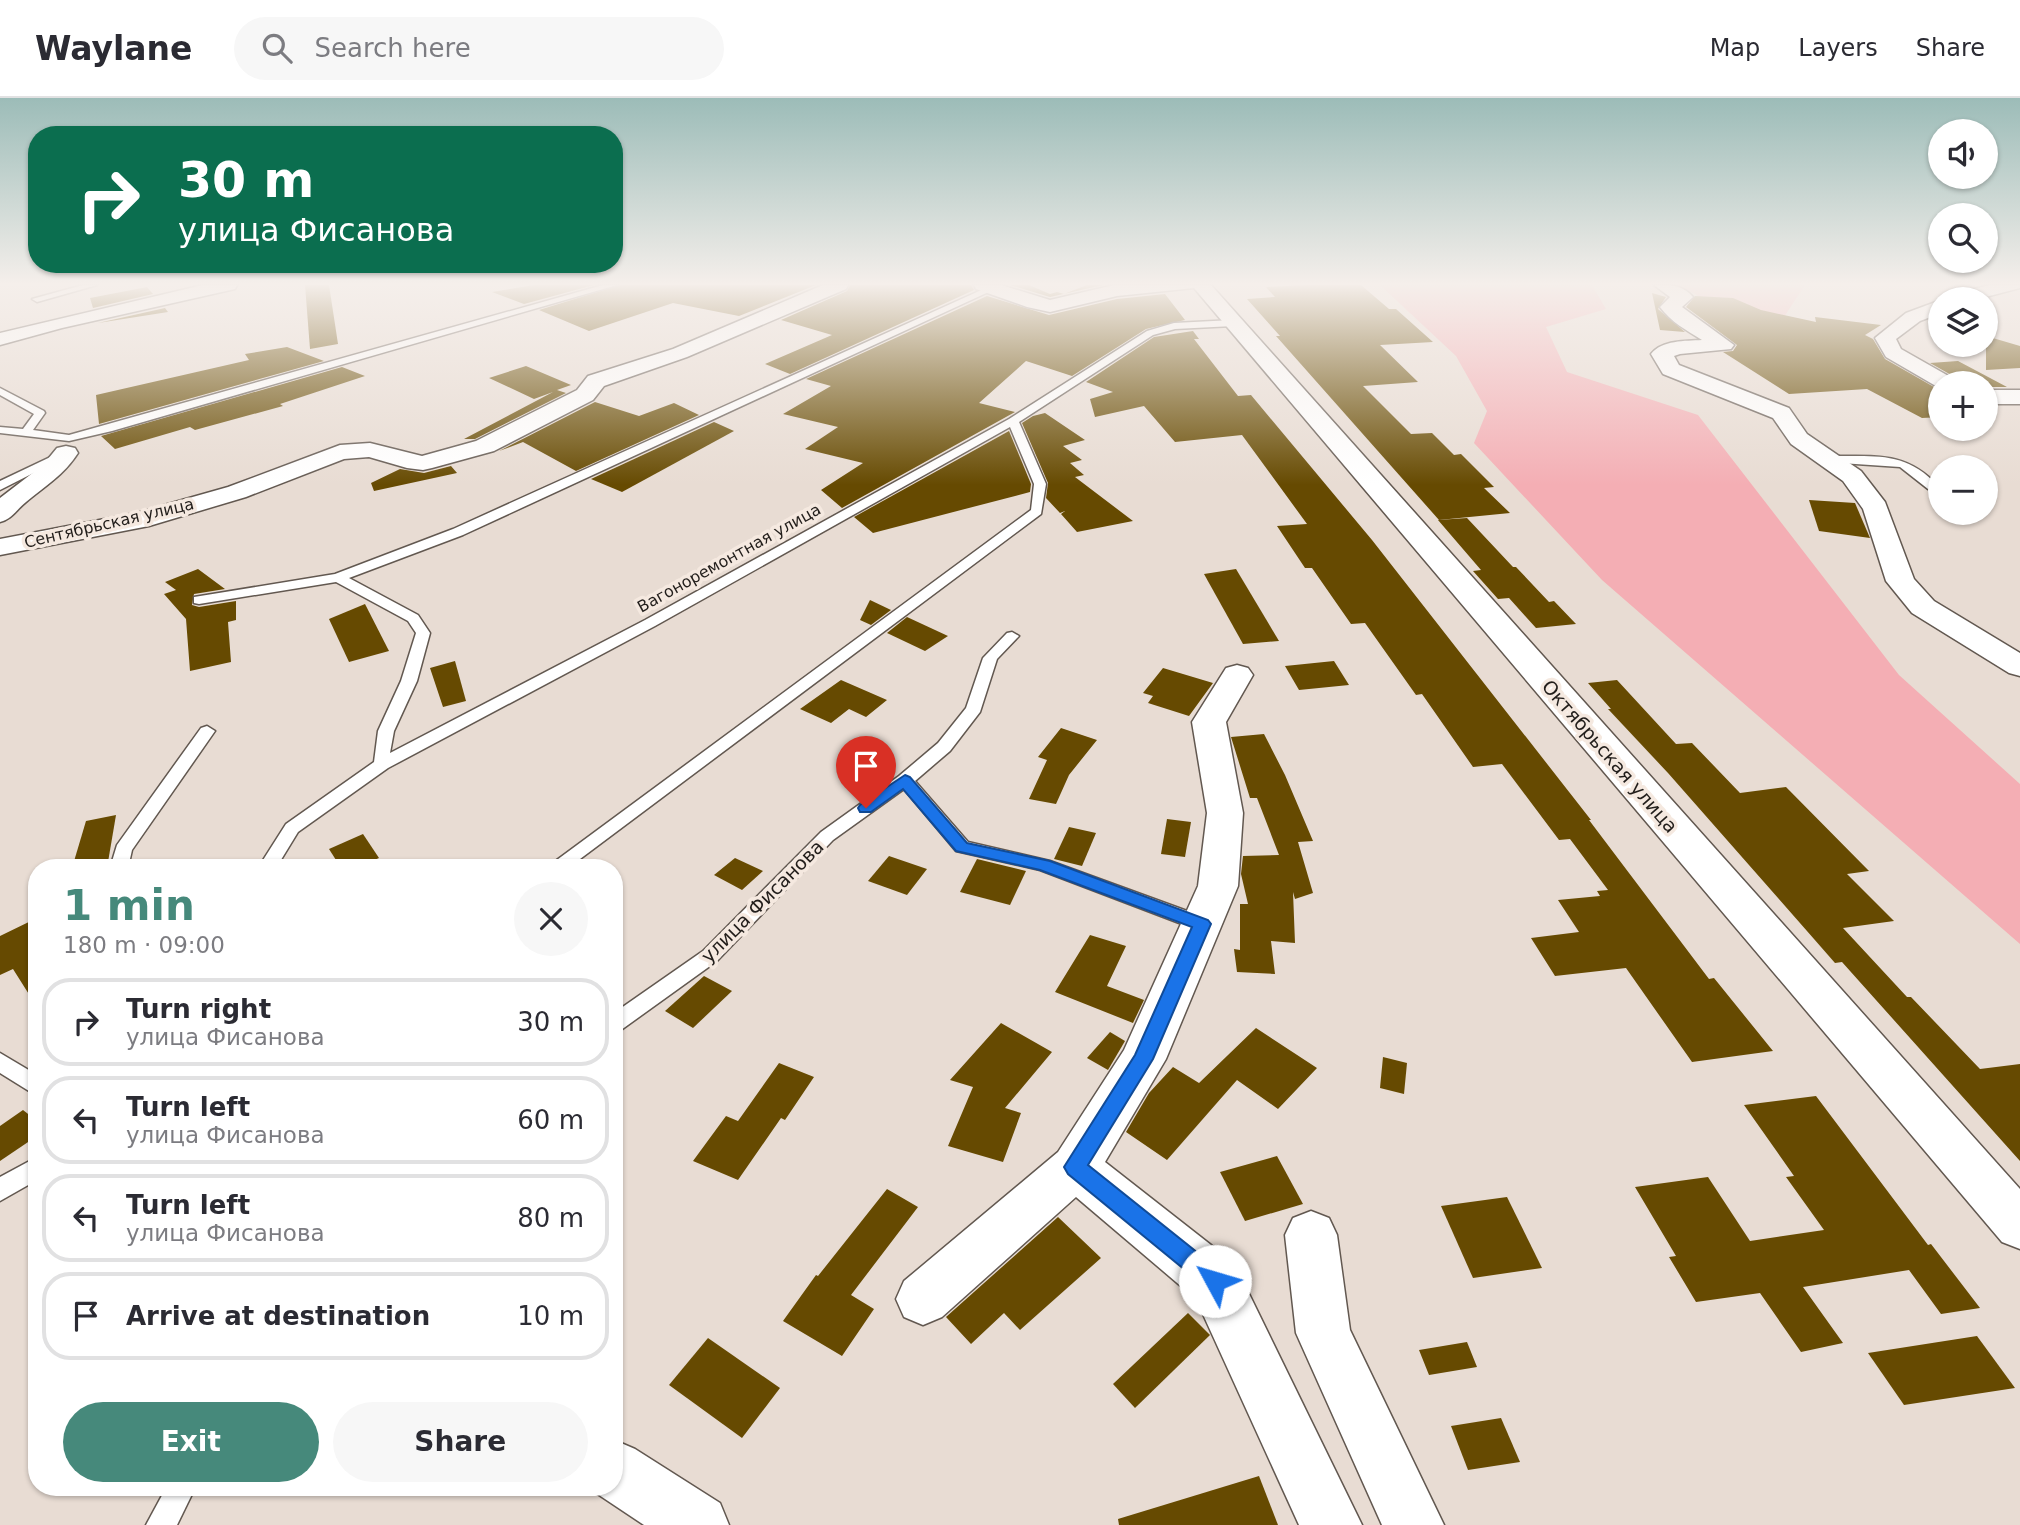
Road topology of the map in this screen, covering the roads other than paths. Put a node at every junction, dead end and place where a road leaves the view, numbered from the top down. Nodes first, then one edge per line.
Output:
1 (377, 352) edge
2 (683, 352) edge
3 (847, 352) edge
4 (1121, 352) edge
5 (1258, 352) edge
6 (1668, 352) edge
7 (1891, 352) edge
8 (1880, 366) dead end
9 (1928, 374) edge
10 (1928, 384) edge
11 (0, 391) edge
12 (1998, 397) edge
13 (2020, 397) edge
14 (1013, 421) junction
15 (0, 430) edge
16 (27, 431) junction
17 (85, 434) junction
18 (66, 453) junction
19 (1830, 460) junction
20 (1928, 483) edge
21 (0, 486) edge
22 (0, 514) edge
23 (0, 547) edge
24 (338, 578) junction
25 (199, 600) dead end
26 (1012, 636) dead end
27 (2020, 666) edge
28 (1237, 675) dead end
29 (207, 732) dead end
30 (382, 764) junction
31 (905, 780) junction
32 (121, 859) edge
33 (273, 859) edge
34 (567, 859) edge
35 (1202, 924) junction
36 (623, 1018) edge
37 (0, 1062) edge
38 (28, 1081) edge
39 (1075, 1167) junction
40 (28, 1173) edge
41 (0, 1190) edge
42 (2020, 1226) edge
43 (1311, 1235) dead end
44 (923, 1299) dead end
45 (623, 1477) edge
46 (177, 1496) edge
47 (161, 1525) edge
48 (698, 1525) edge
49 (1331, 1525) edge
50 (1413, 1525) edge

1 - 17 lane
2 - 23 street, Сентябрьская улица
3 - 24 lane
4 - 14 lane, Вагоноремонтная улица
5 - 42 street, Октябрьская улица
6 - 19 street
7 - 9 street
8 - 10 street
11 - 16 lane
12 - 13 street
14 - 30 lane, Вагоноремонтная улица
14 - 34 lane
15 - 16 lane
16 - 17 lane
17 - 18 lane
18 - 21 lane
18 - 22 street
19 - 20 lane
19 - 27 street
24 - 25 lane
24 - 30 lane
26 - 31 lane, улица Фисанова
28 - 35 street
29 - 32 lane
30 - 33 lane, Вагоноремонтная улица
31 - 35 lane
31 - 36 lane, улица Фисанова
35 - 39 street
37 - 38 lane
39 - 44 street
39 - 49 street
40 - 41 lane
43 - 50 street
45 - 48 street
46 - 47 lane

